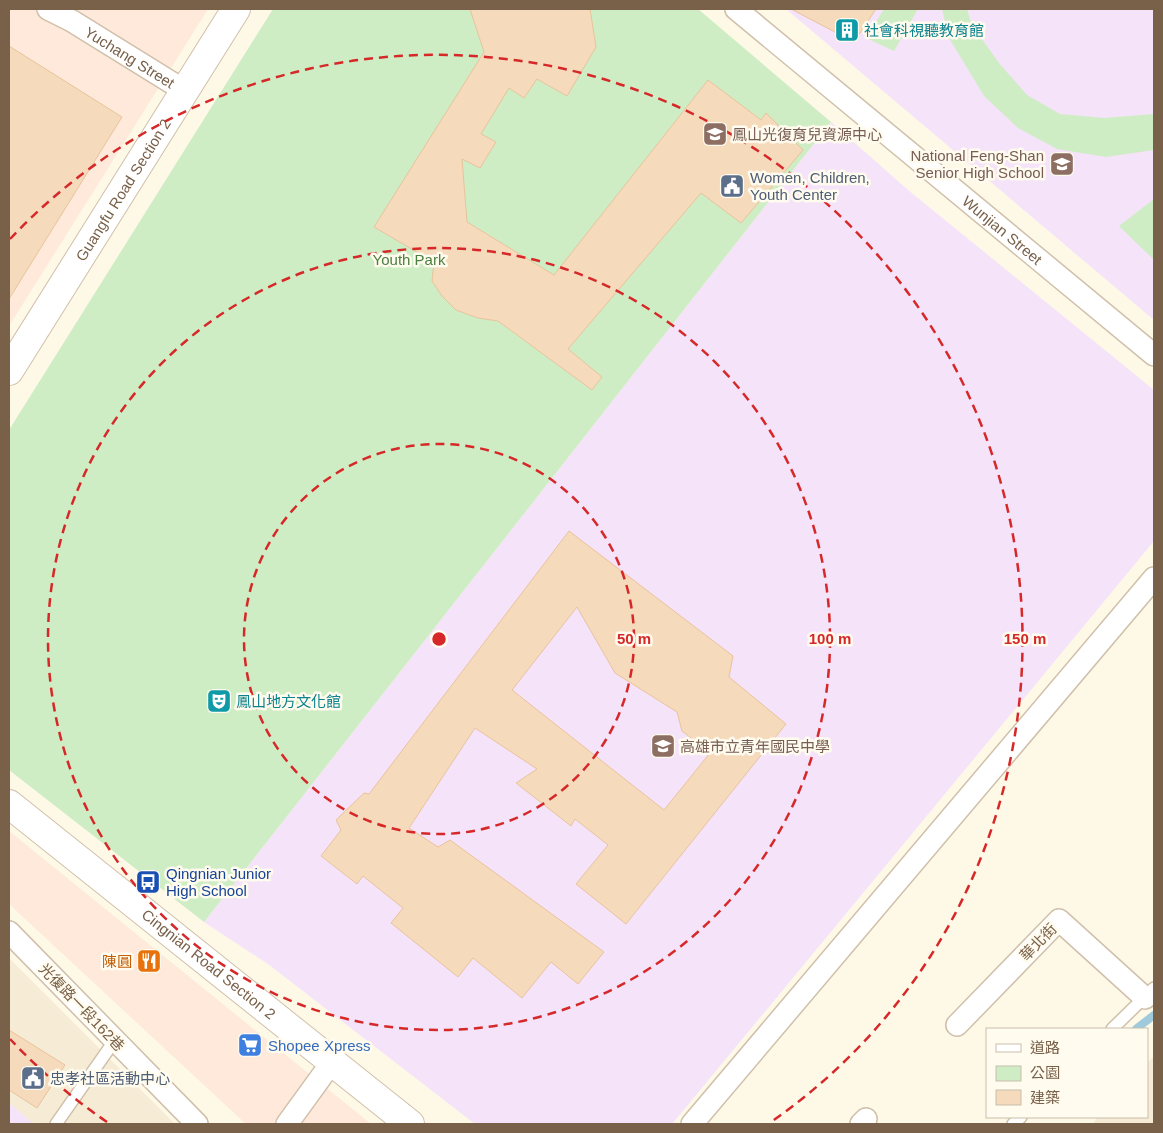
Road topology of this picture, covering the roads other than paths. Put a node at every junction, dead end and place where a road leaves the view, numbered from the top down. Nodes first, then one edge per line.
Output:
1 (48, 9) edge
2 (236, 9) edge
3 (736, 9) edge
4 (184, 91) junction
5 (1154, 355) edge
6 (9, 371) edge
7 (1154, 578) edge
8 (9, 804) edge
9 (9, 932) edge
10 (1151, 999) edge
11 (957, 1026) dead end
12 (1113, 1028) edge
13 (115, 1040) junction
14 (332, 1062) junction
15 (56, 1124) edge
16 (197, 1124) edge
17 (287, 1124) edge
18 (410, 1124) edge
19 (692, 1124) edge

1 - 4 street, Yuchang Street
2 - 4 street, Guangfu Road Section 2
3 - 5 street, Wunjian Street
4 - 6 street, Guangfu Road Section 2
7 - 19 street
8 - 14 street, Cingnian Road Section 2
9 - 13 street, 光復路一段162巷
10 - 11 street, 華北街
10 - 12 lane
13 - 15 lane
13 - 16 street, 光復路一段162巷
14 - 17 street
14 - 18 street, Cingnian Road Section 2

